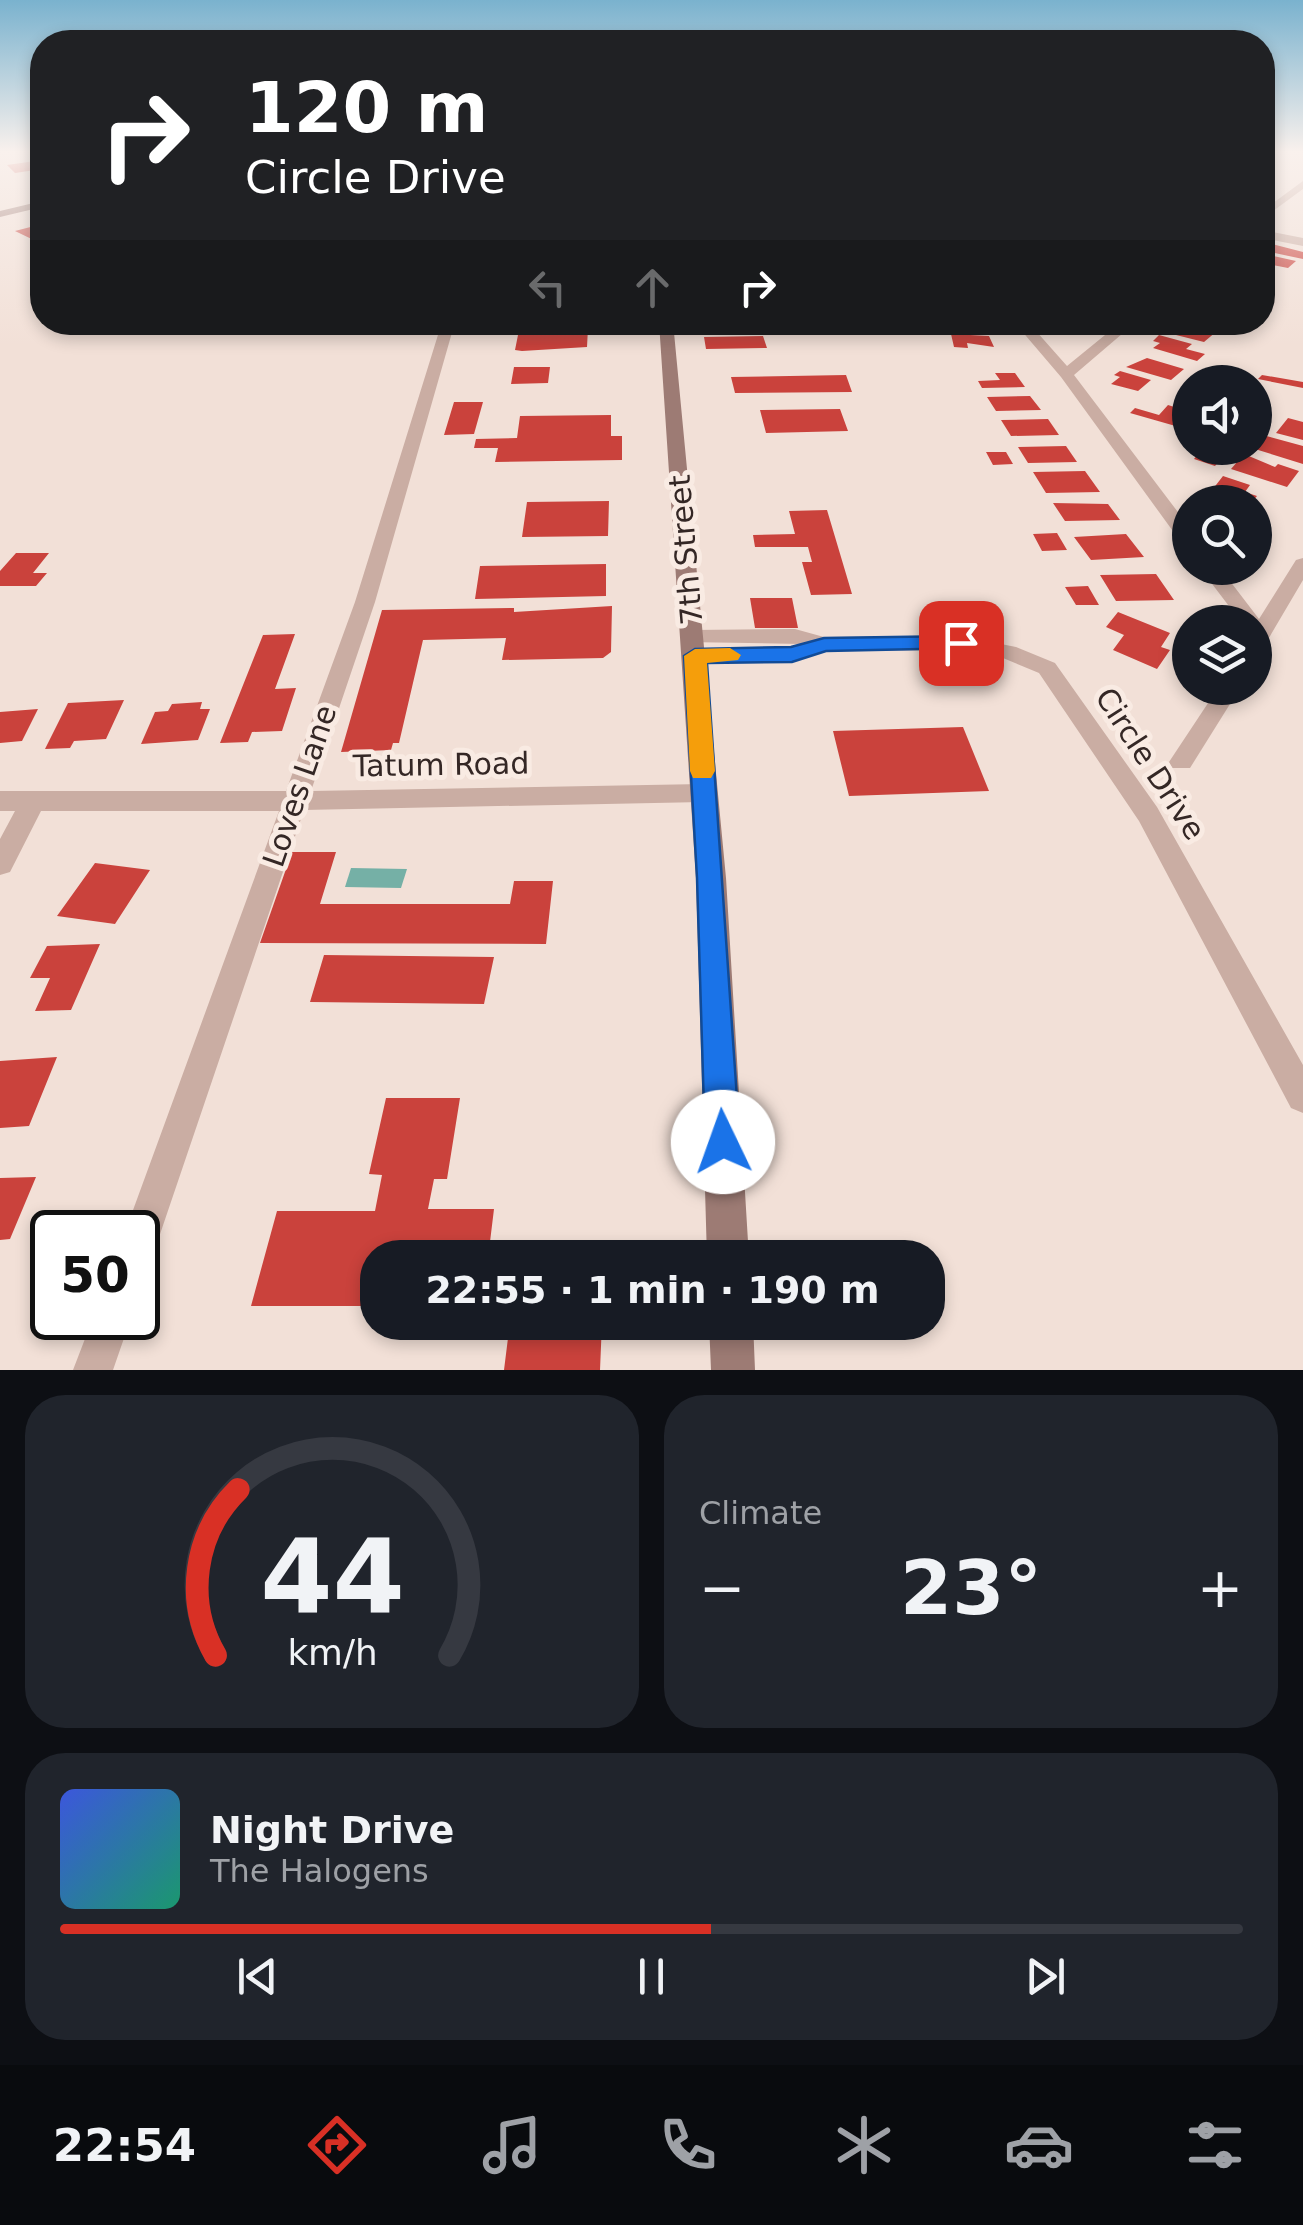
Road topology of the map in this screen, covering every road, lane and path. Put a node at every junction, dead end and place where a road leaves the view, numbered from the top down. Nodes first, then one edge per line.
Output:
1 (1275, 237) edge
2 (1303, 242) edge
3 (445, 335) edge
4 (667, 335) edge
5 (1032, 335) edge
6 (1114, 335) edge
7 (1066, 374) junction
8 (1172, 517) edge
9 (1303, 564) edge
10 (1294, 597) edge
11 (1272, 617) edge
12 (694, 646) junction
13 (1218, 705) edge
14 (1182, 762) dead end
15 (704, 793) junction
16 (34, 800) junction
17 (0, 801) edge
18 (296, 801) junction
19 (0, 864) edge
20 (1303, 1097) edge
21 (151, 1210) edge
22 (727, 1240) edge
23 (104, 1340) edge
24 (731, 1340) edge
25 (93, 1370) edge
26 (733, 1370) edge

1 - 2 street
3 - 18 street, Loves Lane
4 - 12 main road, 7th Street
5 - 7 street
6 - 7 street
7 - 8 street
9 - 10 street
10 - 11 street
12 - 15 main road, 7th Street
12 - 20 street, Circle Drive
13 - 14 street
15 - 18 street, Tatum Road
15 - 22 main road, 7th Street
16 - 17 street, Tatum Road
16 - 18 street, Tatum Road
16 - 19 street
18 - 21 street, Loves Lane
23 - 25 street
24 - 26 main road

